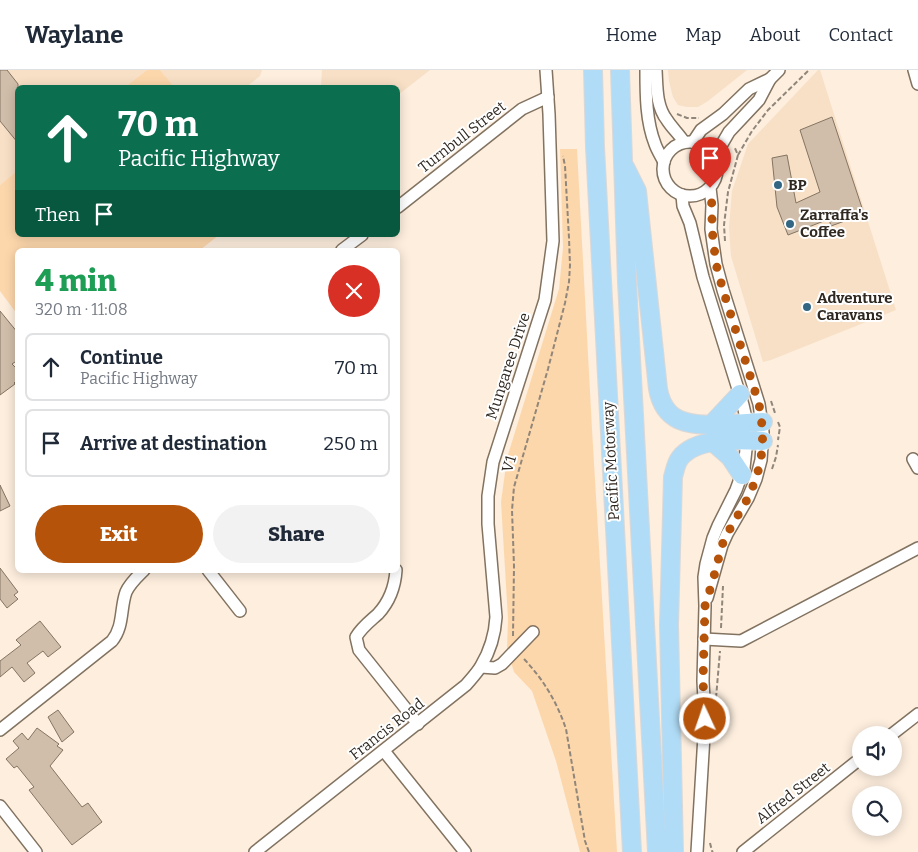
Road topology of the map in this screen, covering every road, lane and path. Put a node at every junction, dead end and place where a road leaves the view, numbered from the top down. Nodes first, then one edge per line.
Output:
1 (546, 70) edge
2 (593, 70) edge
3 (620, 70) edge
4 (646, 70) edge
5 (656, 70) edge
6 (779, 70) edge
7 (809, 70) edge
8 (914, 70) edge
9 (770, 79) junction
10 (918, 84) edge
11 (548, 97) junction
12 (676, 113) dead end
13 (700, 118) dead end
14 (688, 142) junction
15 (562, 155) dead end
16 (738, 155) dead end
17 (716, 159) junction
18 (622, 162) junction
19 (664, 162) junction
20 (710, 188) junction
21 (682, 195) junction
22 (400, 205) edge
23 (359, 237) edge
24 (345, 248) edge
25 (740, 394) junction
26 (755, 432) junction
27 (712, 434) junction
28 (742, 475) junction
29 (918, 548) edge
30 (141, 573) edge
31 (210, 573) edge
32 (396, 573) edge
33 (705, 606) junction
34 (240, 611) dead end
35 (533, 632) dead end
36 (704, 638) junction
37 (516, 650) junction
38 (481, 667) junction
39 (918, 714) edge
40 (418, 724) junction
41 (902, 726) edge
42 (0, 730) edge
43 (384, 751) junction
44 (852, 765) edge
45 (0, 806) edge
46 (36, 852) edge
47 (255, 852) edge
48 (465, 852) edge
49 (589, 852) edge
50 (632, 852) edge
51 (657, 852) edge
52 (674, 852) edge
53 (697, 852) edge
54 (743, 852) edge

1 - 11 street, Mungaree Drive
2 - 50 highway, Pacific Motorway
3 - 18 highway, Pacific Motorway
4 - 19 street
5 - 14 street
6 - 9 street
7 - 16 path
8 - 10 street
9 - 14 street
9 - 17 street
11 - 22 street, Turnbull Street
11 - 38 street, Mungaree Drive
12 - 13 path
14 - 17 street
14 - 19 street
15 - 37 path, V1
17 - 20 street
18 - 27 highway
18 - 51 highway, Pacific Motorway
19 - 21 street
20 - 21 street
20 - 26 street
21 - 25 street
23 - 24 street
25 - 26 street
25 - 27 highway
26 - 27 highway
26 - 28 street
26 - 33 street
27 - 28 highway
27 - 52 highway
28 - 33 street
29 - 36 street
30 - 42 street
31 - 34 street
32 - 40 street
33 - 36 street
35 - 37 street
36 - 53 street
37 - 38 street
37 - 49 path
38 - 40 street, Francis Road
39 - 41 street
40 - 43 street, Francis Road
43 - 47 street, Francis Road
43 - 48 street
44 - 54 street, Alfred Street
45 - 46 street

